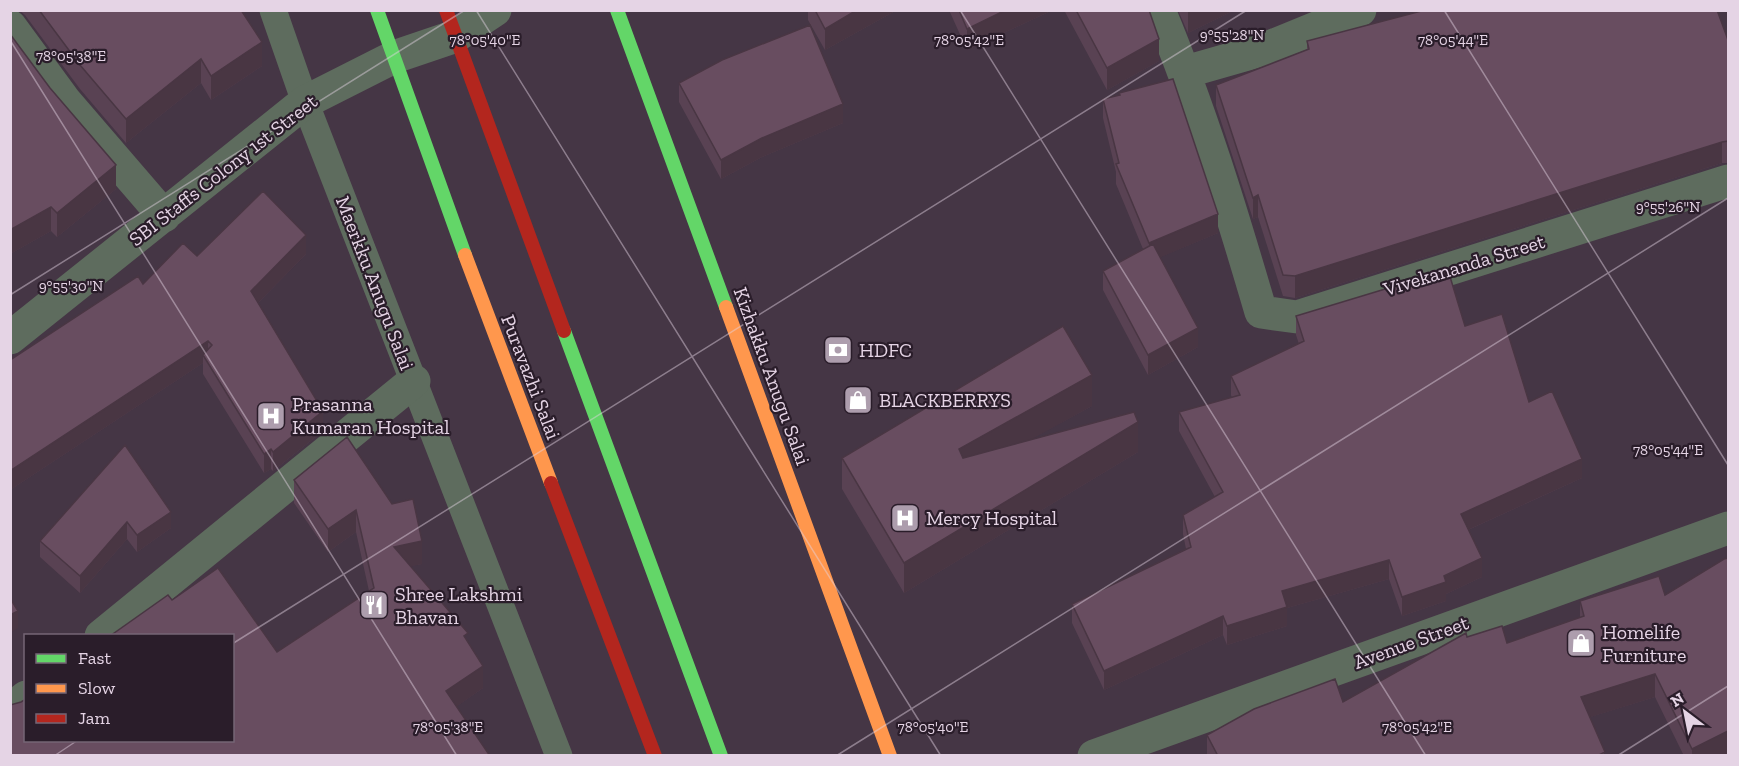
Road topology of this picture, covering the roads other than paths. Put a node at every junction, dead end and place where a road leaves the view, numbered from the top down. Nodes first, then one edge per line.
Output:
1 (273, 10) edge
2 (377, 10) edge
3 (495, 10) edge
4 (617, 10) edge
5 (1159, 10) edge
6 (1360, 10) edge
7 (451, 23) edge
8 (10, 26) edge
9 (394, 57) junction
10 (1185, 72) junction
11 (305, 102) junction
12 (1728, 181) edge
13 (164, 216) junction
14 (10, 338) edge
15 (414, 381) junction
16 (1728, 528) edge
17 (103, 634) edge
18 (24, 699) edge
19 (10, 710) edge
20 (559, 756) edge
21 (655, 756) edge
22 (721, 756) edge
23 (890, 756) edge
24 (1094, 756) edge

1 - 11 lane, Maerkku Anugu Salai
2 - 9 main road, Puravazhi Salai
3 - 7 street, SBI Staffs Colony 1st Street
4 - 23 main road, Kizhakku Anugu Salai
5 - 10 street, Vivekananda Street
6 - 10 street
7 - 9 street, SBI Staffs Colony 1st Street
7 - 22 main road
8 - 13 street
9 - 11 street, SBI Staffs Colony 1st Street
9 - 21 main road, Puravazhi Salai
10 - 12 street, Vivekananda Street
11 - 13 street, SBI Staffs Colony 1st Street
11 - 15 lane, Maerkku Anugu Salai
13 - 14 street, SBI Staffs Colony 1st Street
15 - 17 street
15 - 20 lane, Maerkku Anugu Salai
16 - 24 street, Avenue Street
18 - 19 street

